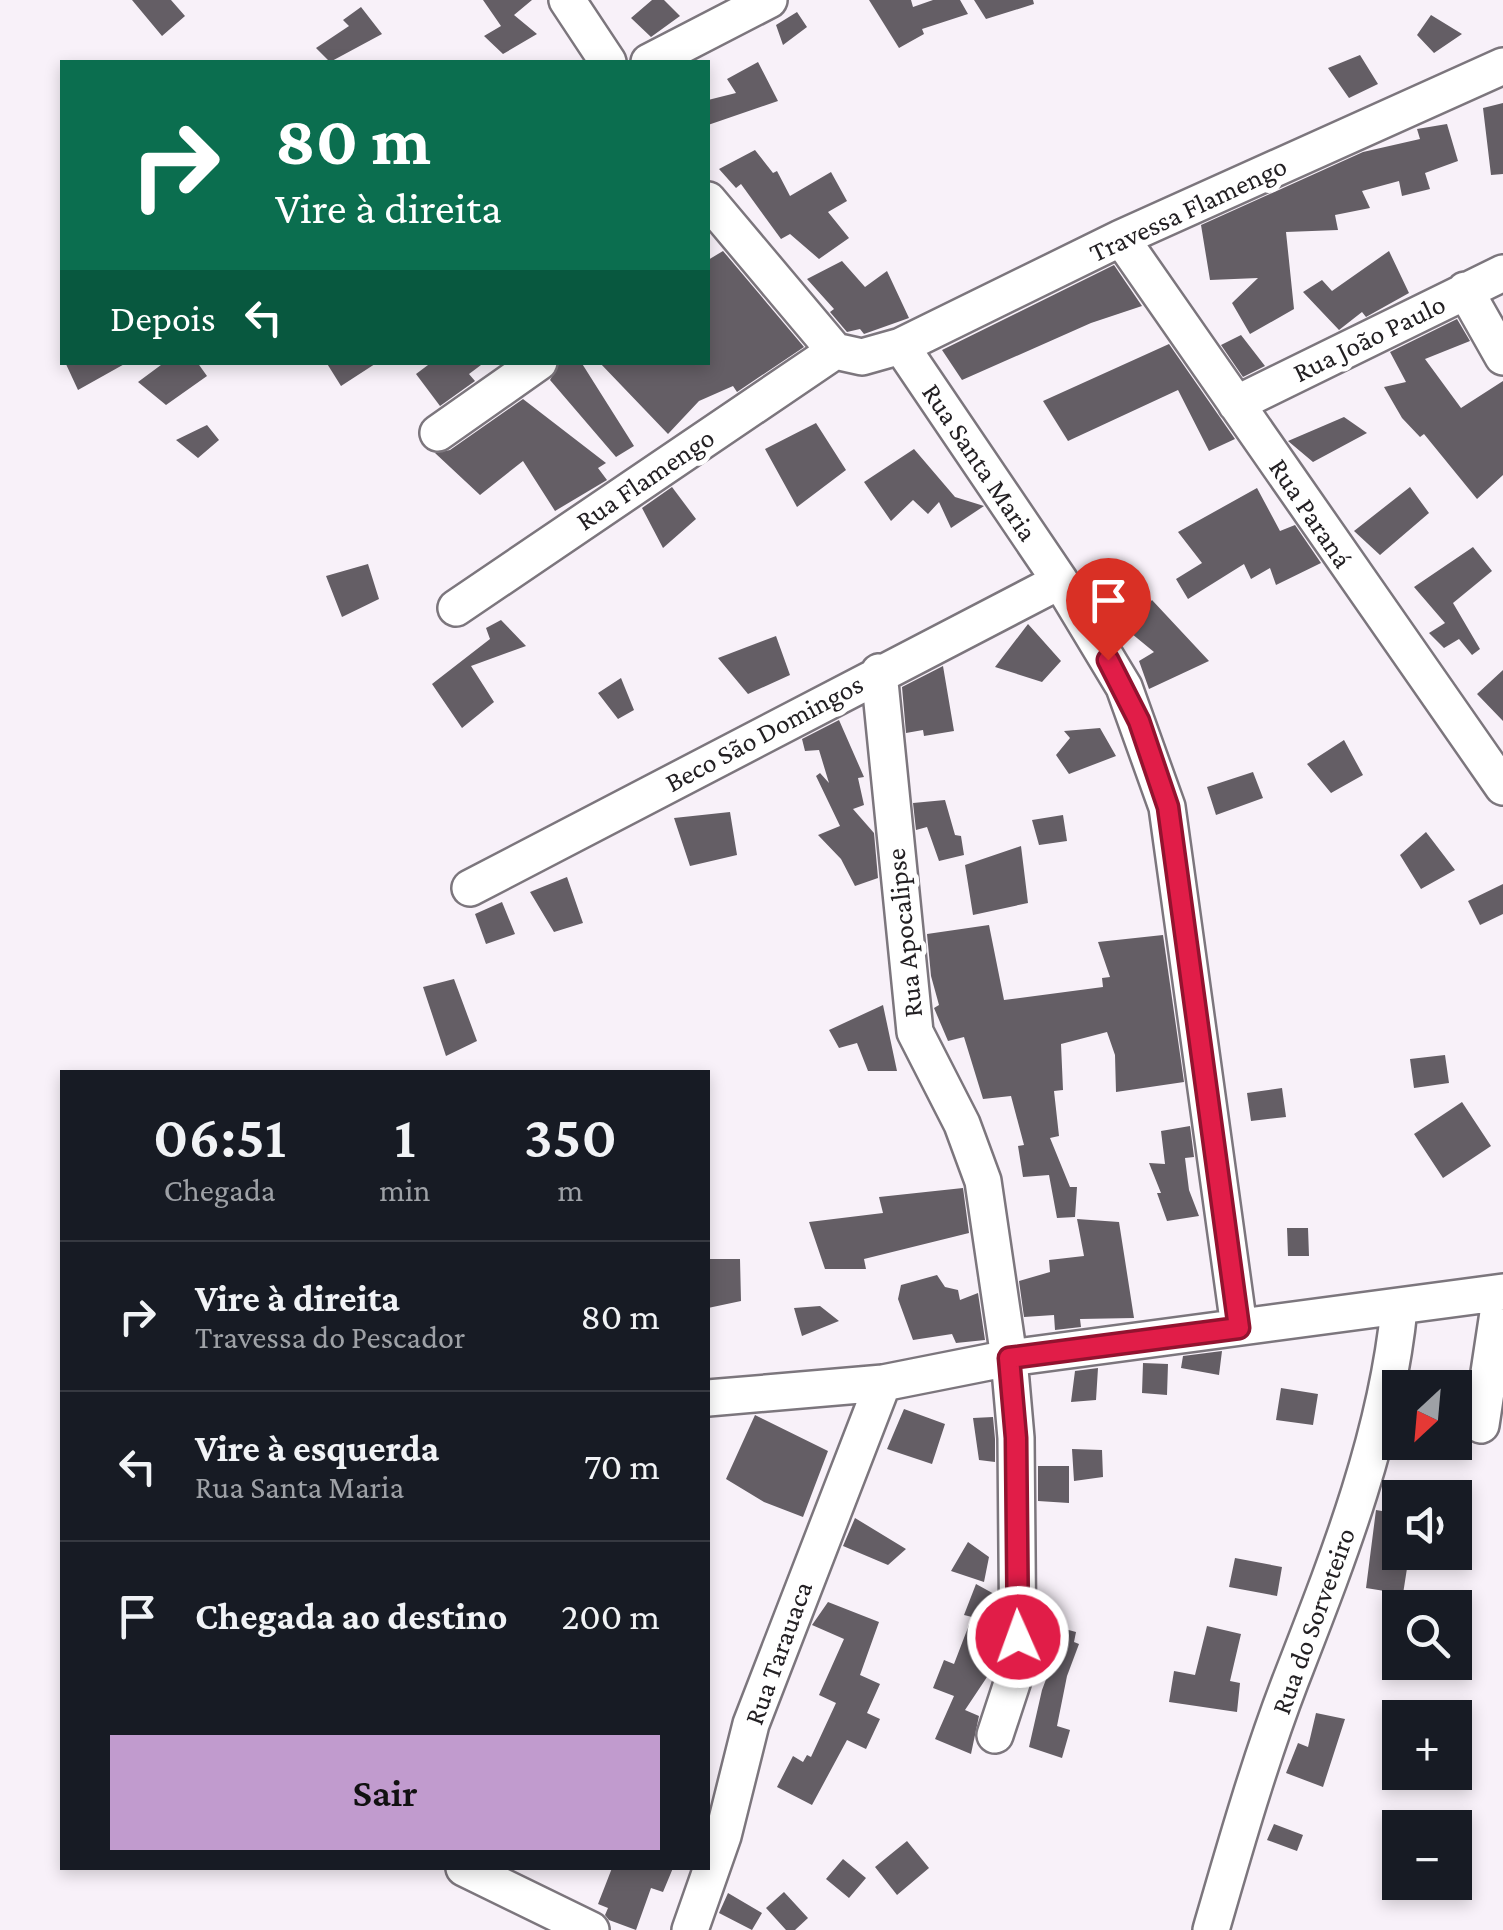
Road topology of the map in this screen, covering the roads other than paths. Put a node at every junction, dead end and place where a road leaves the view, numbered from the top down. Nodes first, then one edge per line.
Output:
1 (567, 0) edge
2 (769, 0) edge
3 (607, 60) edge
4 (653, 60) edge
5 (1503, 66) edge
6 (710, 207) edge
7 (718, 237) edge
8 (1121, 238) junction
9 (1503, 273) edge
10 (1465, 290) junction
11 (888, 350) junction
12 (835, 351) junction
13 (1503, 357) edge
14 (534, 365) edge
15 (1236, 404) junction
16 (438, 433) dead end
17 (1060, 581) junction
18 (456, 608) dead end
19 (880, 672) junction
20 (1503, 786) edge
21 (470, 888) dead end
22 (1502, 1293) edge
23 (1400, 1309) junction
24 (1239, 1328) junction
25 (1009, 1358) junction
26 (883, 1382) junction
27 (710, 1398) edge
28 (1481, 1425) dead end
29 (995, 1734) dead end
30 (468, 1870) edge
31 (692, 1929) edge
32 (592, 1930) edge
33 (1211, 1930) edge

1 - 3 street
2 - 4 street
5 - 8 street, Travessa Flamengo
6 - 7 street
7 - 12 street
8 - 11 street, Travessa Flamengo
8 - 15 street, Rua Paraná
9 - 10 street, Rua João Paulo
10 - 13 street
10 - 15 street, Rua João Paulo
11 - 12 street
11 - 17 street, Rua Santa Maria
12 - 18 street, Rua Flamengo
14 - 16 street
15 - 20 street, Rua Paraná
17 - 19 street, Beco São Domingos
17 - 24 street, Rua Santa Maria
19 - 21 street, Beco São Domingos
19 - 25 street, Rua Apocalipse
22 - 23 street
22 - 28 street
23 - 24 street
23 - 33 street, Rua do Sorveteiro
24 - 25 street
25 - 26 street
25 - 29 street, Rua Apocalipse
26 - 27 street
26 - 31 street, Rua Tarauaca
30 - 32 street

